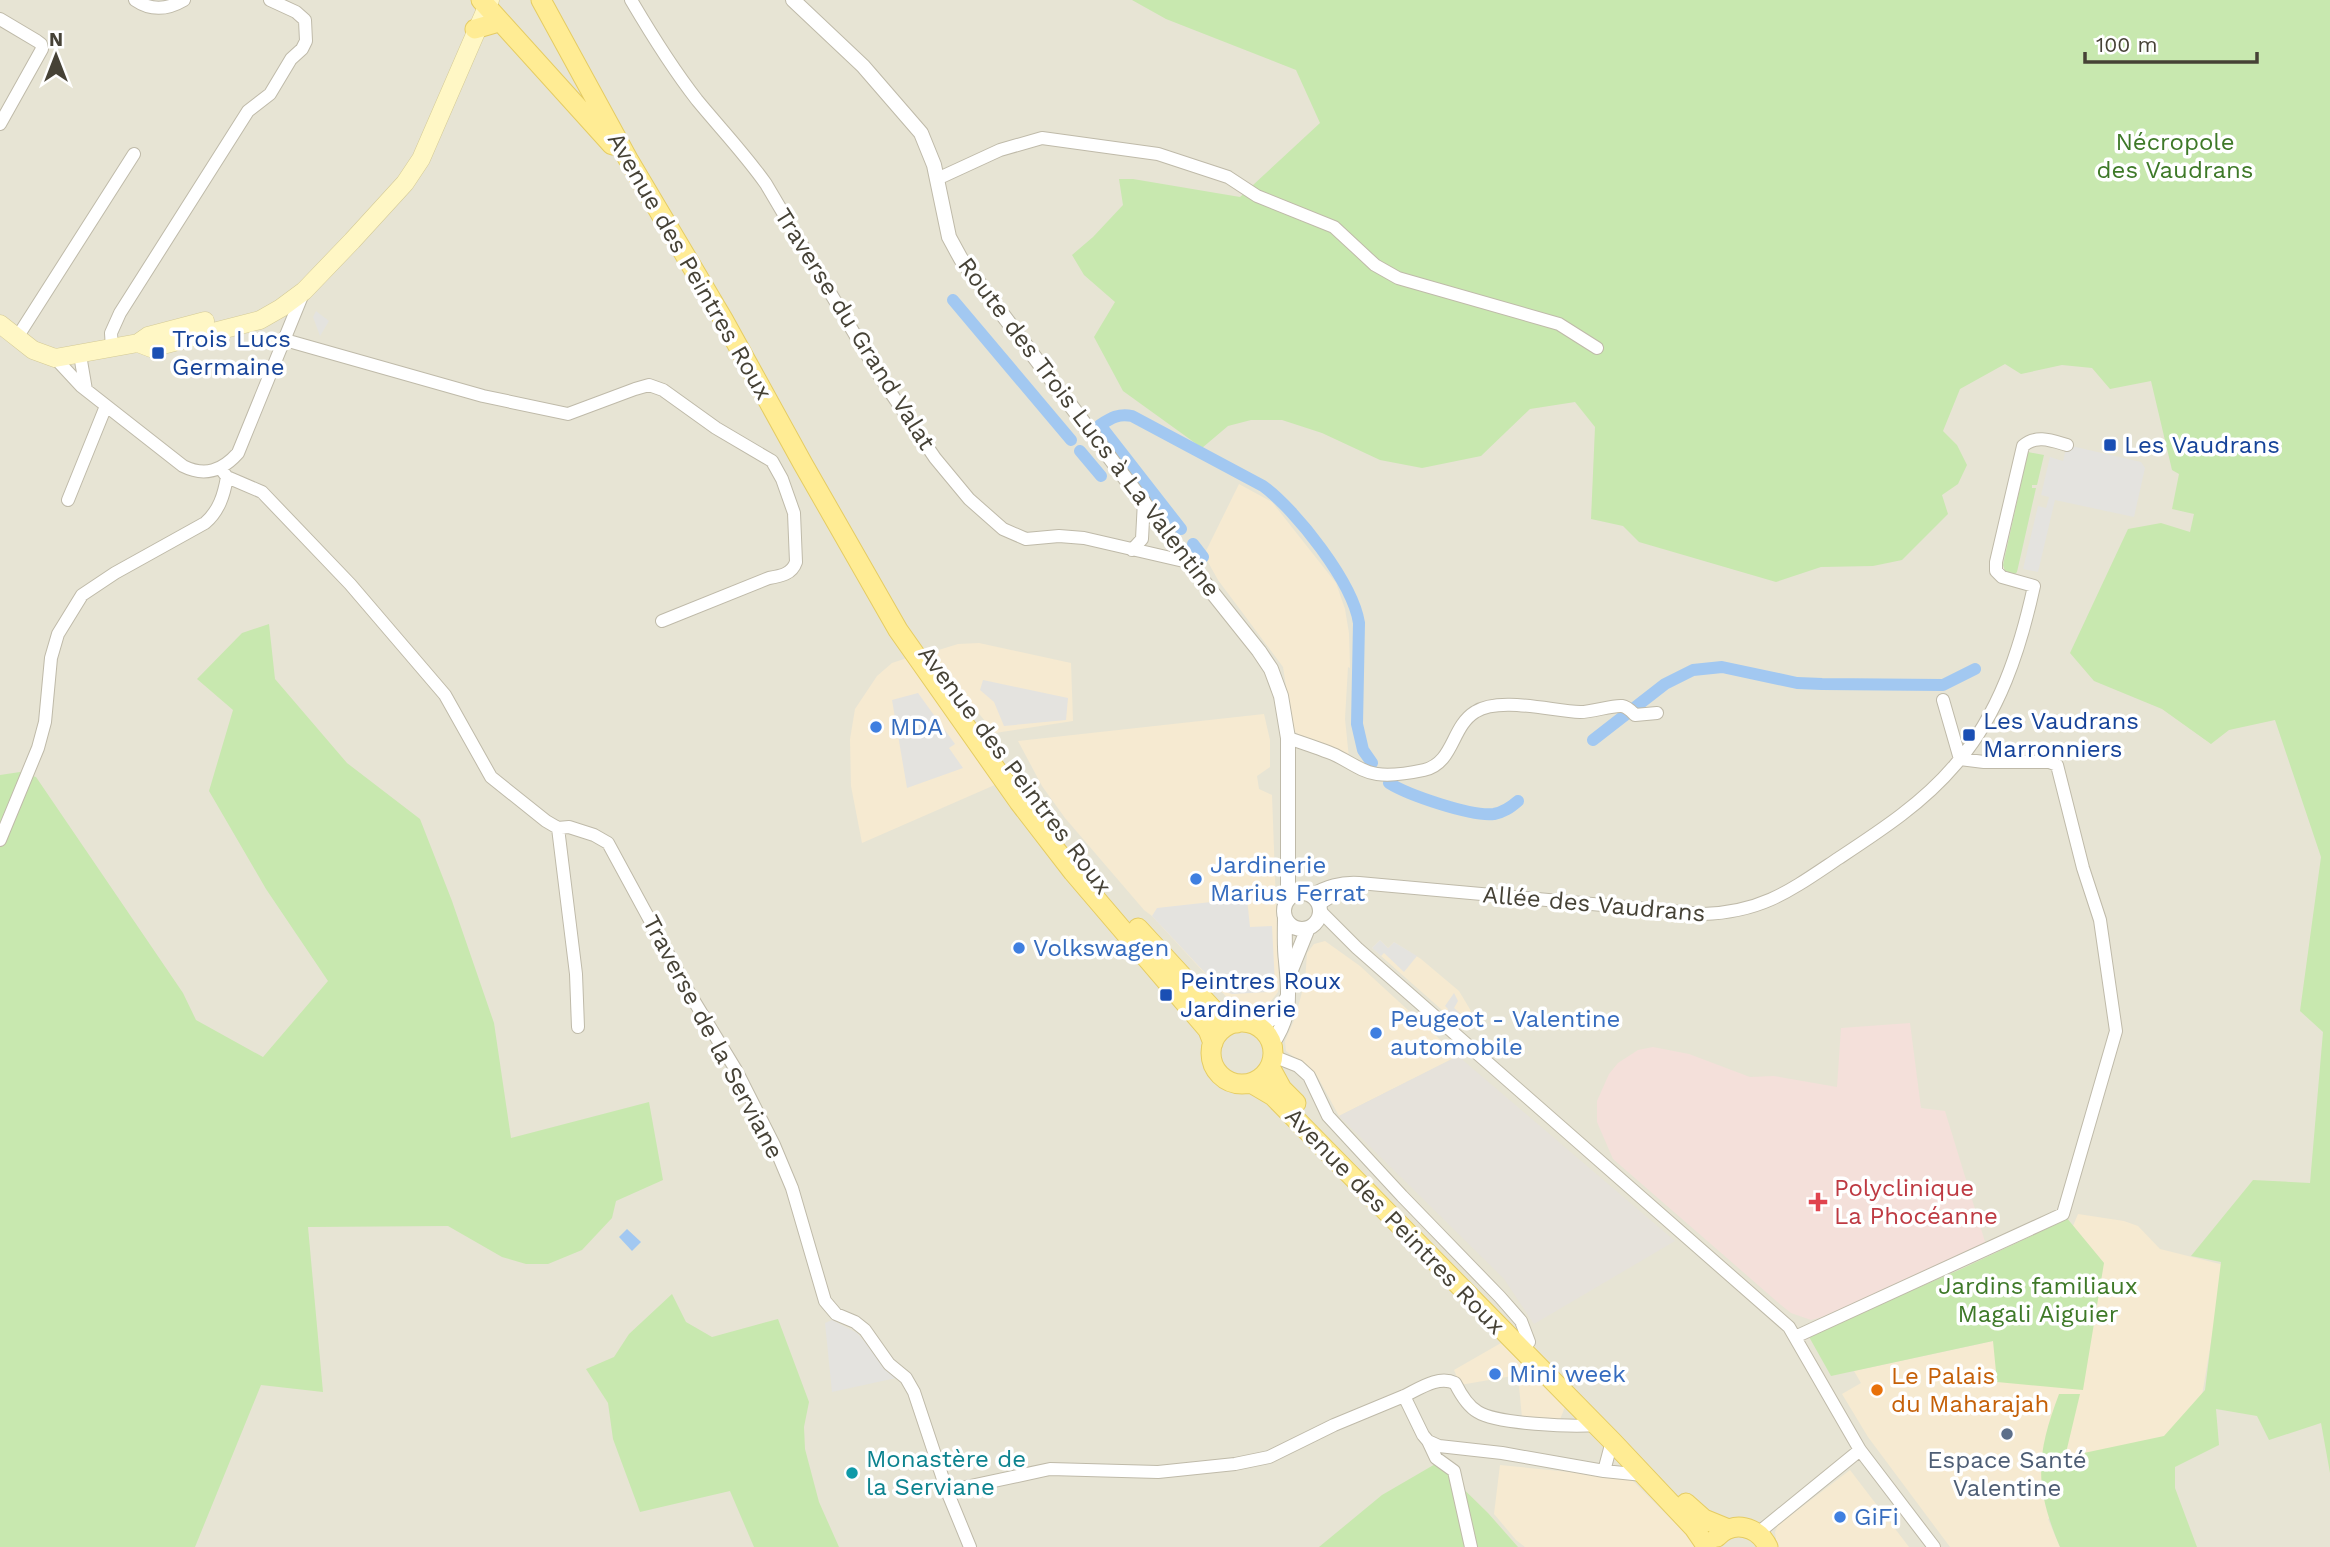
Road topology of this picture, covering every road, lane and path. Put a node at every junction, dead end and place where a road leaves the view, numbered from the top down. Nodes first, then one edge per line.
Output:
1 (135, 0) edge
2 (184, 0) edge
3 (270, 0) edge
4 (541, 0) edge
5 (631, 0) edge
6 (793, 0) edge
7 (487, 6) edge
8 (0, 19) edge
9 (475, 29) junction
10 (0, 124) edge
11 (134, 154) dead end
12 (628, 159) junction
13 (937, 179) junction
14 (297, 295) junction
15 (0, 324) edge
16 (22, 339) junction
17 (285, 340) junction
18 (125, 346) junction
19 (1597, 348) dead end
20 (68, 356) junction
21 (86, 390) junction
22 (106, 405) junction
23 (2067, 446) dead end
24 (224, 473) junction
25 (68, 500) dead end
26 (1144, 501) junction
27 (841, 530) junction
28 (1132, 550) junction
29 (1188, 562) junction
30 (662, 621) dead end
31 (1943, 700) dead end
32 (1657, 713) dead end
33 (1288, 738) junction
34 (1960, 759) junction
35 (558, 828) junction
36 (0, 840) edge
37 (1289, 851) junction
38 (1289, 899) junction
39 (1314, 901) junction
40 (1285, 917) junction
41 (1308, 928) junction
42 (1289, 975) junction
43 (1237, 1023) junction
44 (578, 1027) dead end
45 (1213, 1043) junction
46 (1269, 1049) junction
47 (1251, 1083) junction
48 (1795, 1337) junction
49 (1529, 1342) junction
50 (1404, 1396) junction
51 (1596, 1425) junction
52 (1428, 1441) junction
53 (1612, 1441) junction
54 (1860, 1450) junction
55 (1604, 1471) junction
56 (1643, 1475) junction
57 (947, 1490) junction
58 (1726, 1528) junction
59 (1763, 1540) edge
60 (970, 1547) edge
61 (1471, 1547) edge
62 (1709, 1547) edge
63 (1934, 1547) edge

1 - 2 street
3 - 18 street
4 - 12 main road, Avenue des Peintres Roux
5 - 28 street, Traverse du Grand Valat
6 - 13 street, Route des Trois Lucs à La Valentine
7 - 9 main road
7 - 9 main road
7 - 12 main road
8 - 10 street
9 - 14 main road
11 - 16 street
12 - 27 main road, Avenue des Peintres Roux
13 - 19 street
13 - 26 street, Route des Trois Lucs à La Valentine
14 - 17 street
14 - 18 main road
15 - 16 main road
16 - 20 main road
17 - 24 street
17 - 30 street
18 - 20 main road
20 - 21 street
20 - 21 street
21 - 22 street
22 - 24 street
22 - 25 street
23 - 34 street, Allée des Vaudrans
24 - 35 street, Traverse de la Serviane
24 - 36 street
26 - 28 street
26 - 29 street, Route des Trois Lucs à La Valentine
27 - 43 main road, Avenue des Peintres Roux
27 - 45 main road, Avenue des Peintres Roux
28 - 29 street, Traverse du Grand Valat
29 - 33 street, Route des Trois Lucs à La Valentine
31 - 34 street
32 - 33 street
33 - 37 street, Route des Trois Lucs à La Valentine
34 - 39 street, Allée des Vaudrans
34 - 48 street
35 - 44 street
35 - 57 street, Traverse de la Serviane
37 - 38 street, Route des Trois Lucs à La Valentine
37 - 39 street, Route des Trois Lucs à La Valentine
38 - 39 street
38 - 40 street
39 - 41 street
39 - 48 street, Route des Trois Lucs à La Valentine
40 - 41 street
40 - 42 street
41 - 42 street
42 - 46 street
43 - 45 main road
43 - 46 main road
45 - 47 main road
46 - 47 main road
46 - 49 main road, Avenue des Peintres Roux
46 - 49 street, Avenue des Peintres Roux
47 - 51 main road, Avenue des Peintres Roux
48 - 54 street, Route des Trois Lucs à La Valentine
49 - 58 main road, Avenue des Peintres Roux
50 - 51 street
50 - 52 street
50 - 57 street
51 - 53 main road, Avenue des Peintres Roux
52 - 55 street
52 - 61 street
53 - 55 street
53 - 56 main road, Avenue des Peintres Roux
54 - 59 street
54 - 63 street, Route des Trois Lucs à La Valentine
55 - 56 street
56 - 62 main road, Avenue des Peintres Roux
57 - 60 street, Traverse de la Serviane
58 - 59 main road, Avenue des Peintres Roux
58 - 62 main road

